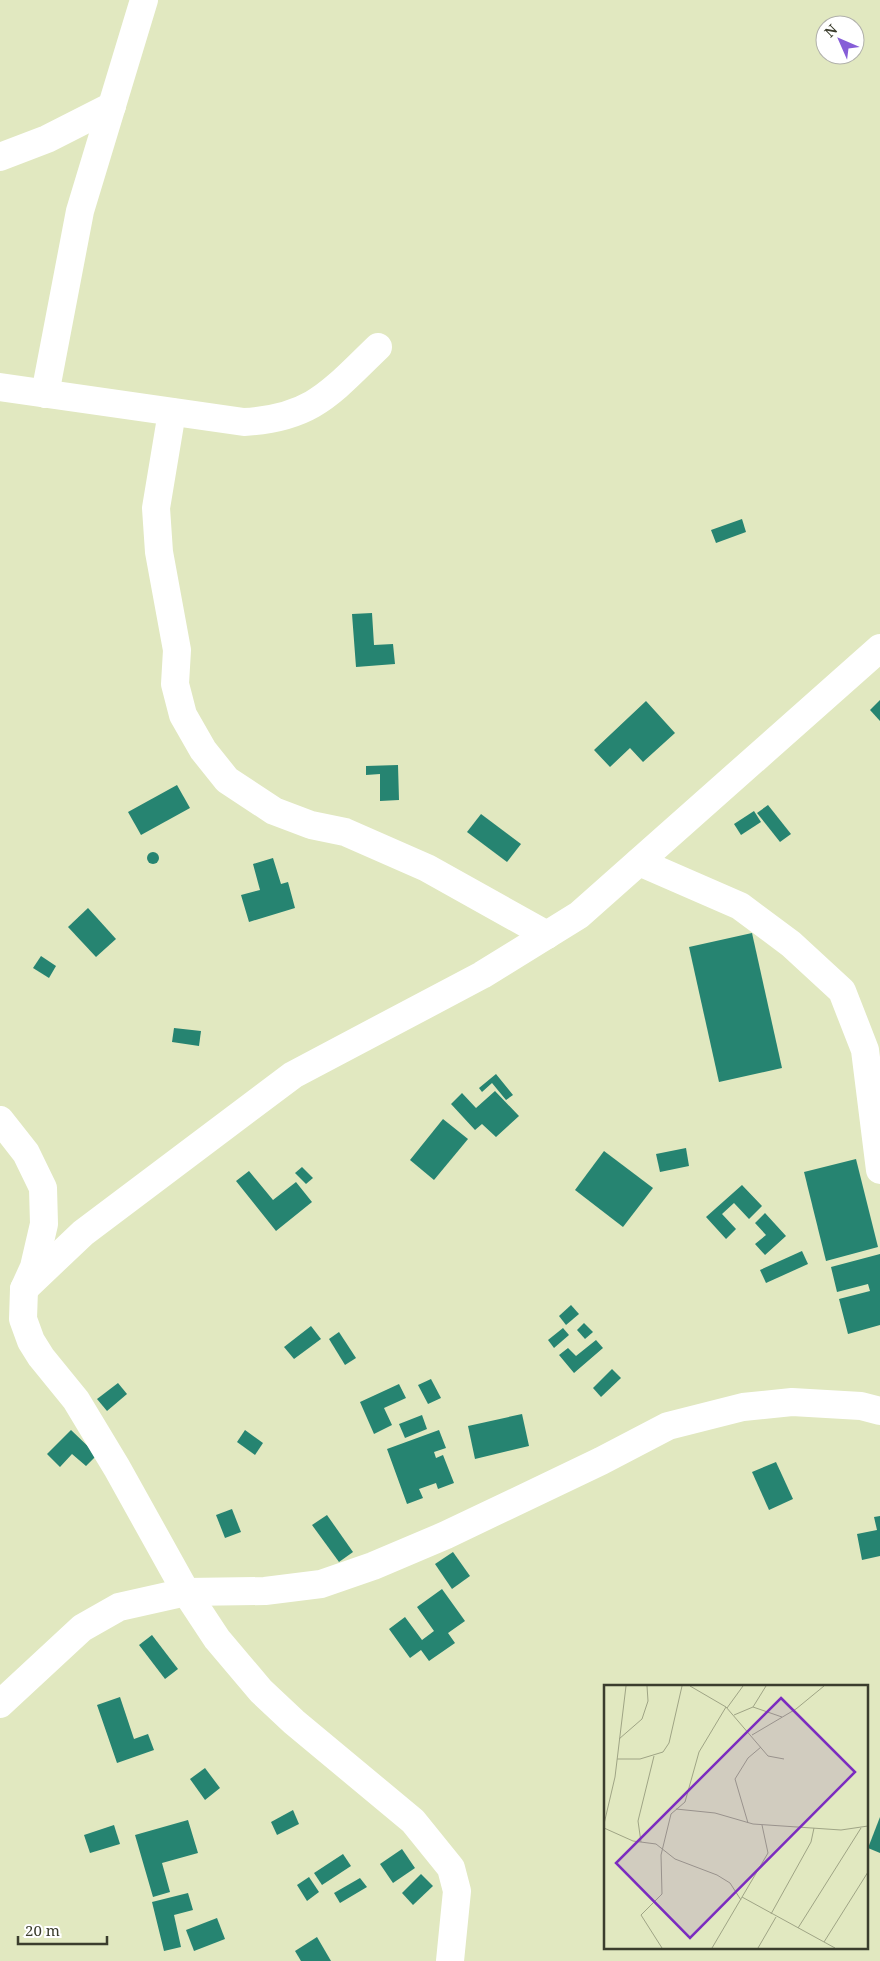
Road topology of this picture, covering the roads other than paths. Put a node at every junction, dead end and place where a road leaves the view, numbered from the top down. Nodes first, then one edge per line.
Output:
1 (144, 0) edge
2 (112, 106) junction
3 (0, 158) edge
4 (378, 347) dead end
5 (0, 387) edge
6 (46, 394) junction
7 (172, 412) junction
8 (880, 648) edge
9 (639, 862) junction
10 (547, 935) junction
11 (0, 1120) edge
12 (880, 1170) edge
13 (24, 1289) junction
14 (880, 1411) edge
15 (186, 1592) junction
16 (10, 1679) edge
17 (0, 1704) edge
18 (450, 1961) edge

1 - 2 street
2 - 3 street
2 - 6 street
4 - 7 street
5 - 6 street
6 - 7 street
7 - 10 street
8 - 9 street
9 - 10 street
9 - 12 street
10 - 13 street
11 - 13 street
13 - 15 street
14 - 15 street
15 - 16 street
15 - 18 street
16 - 17 street

